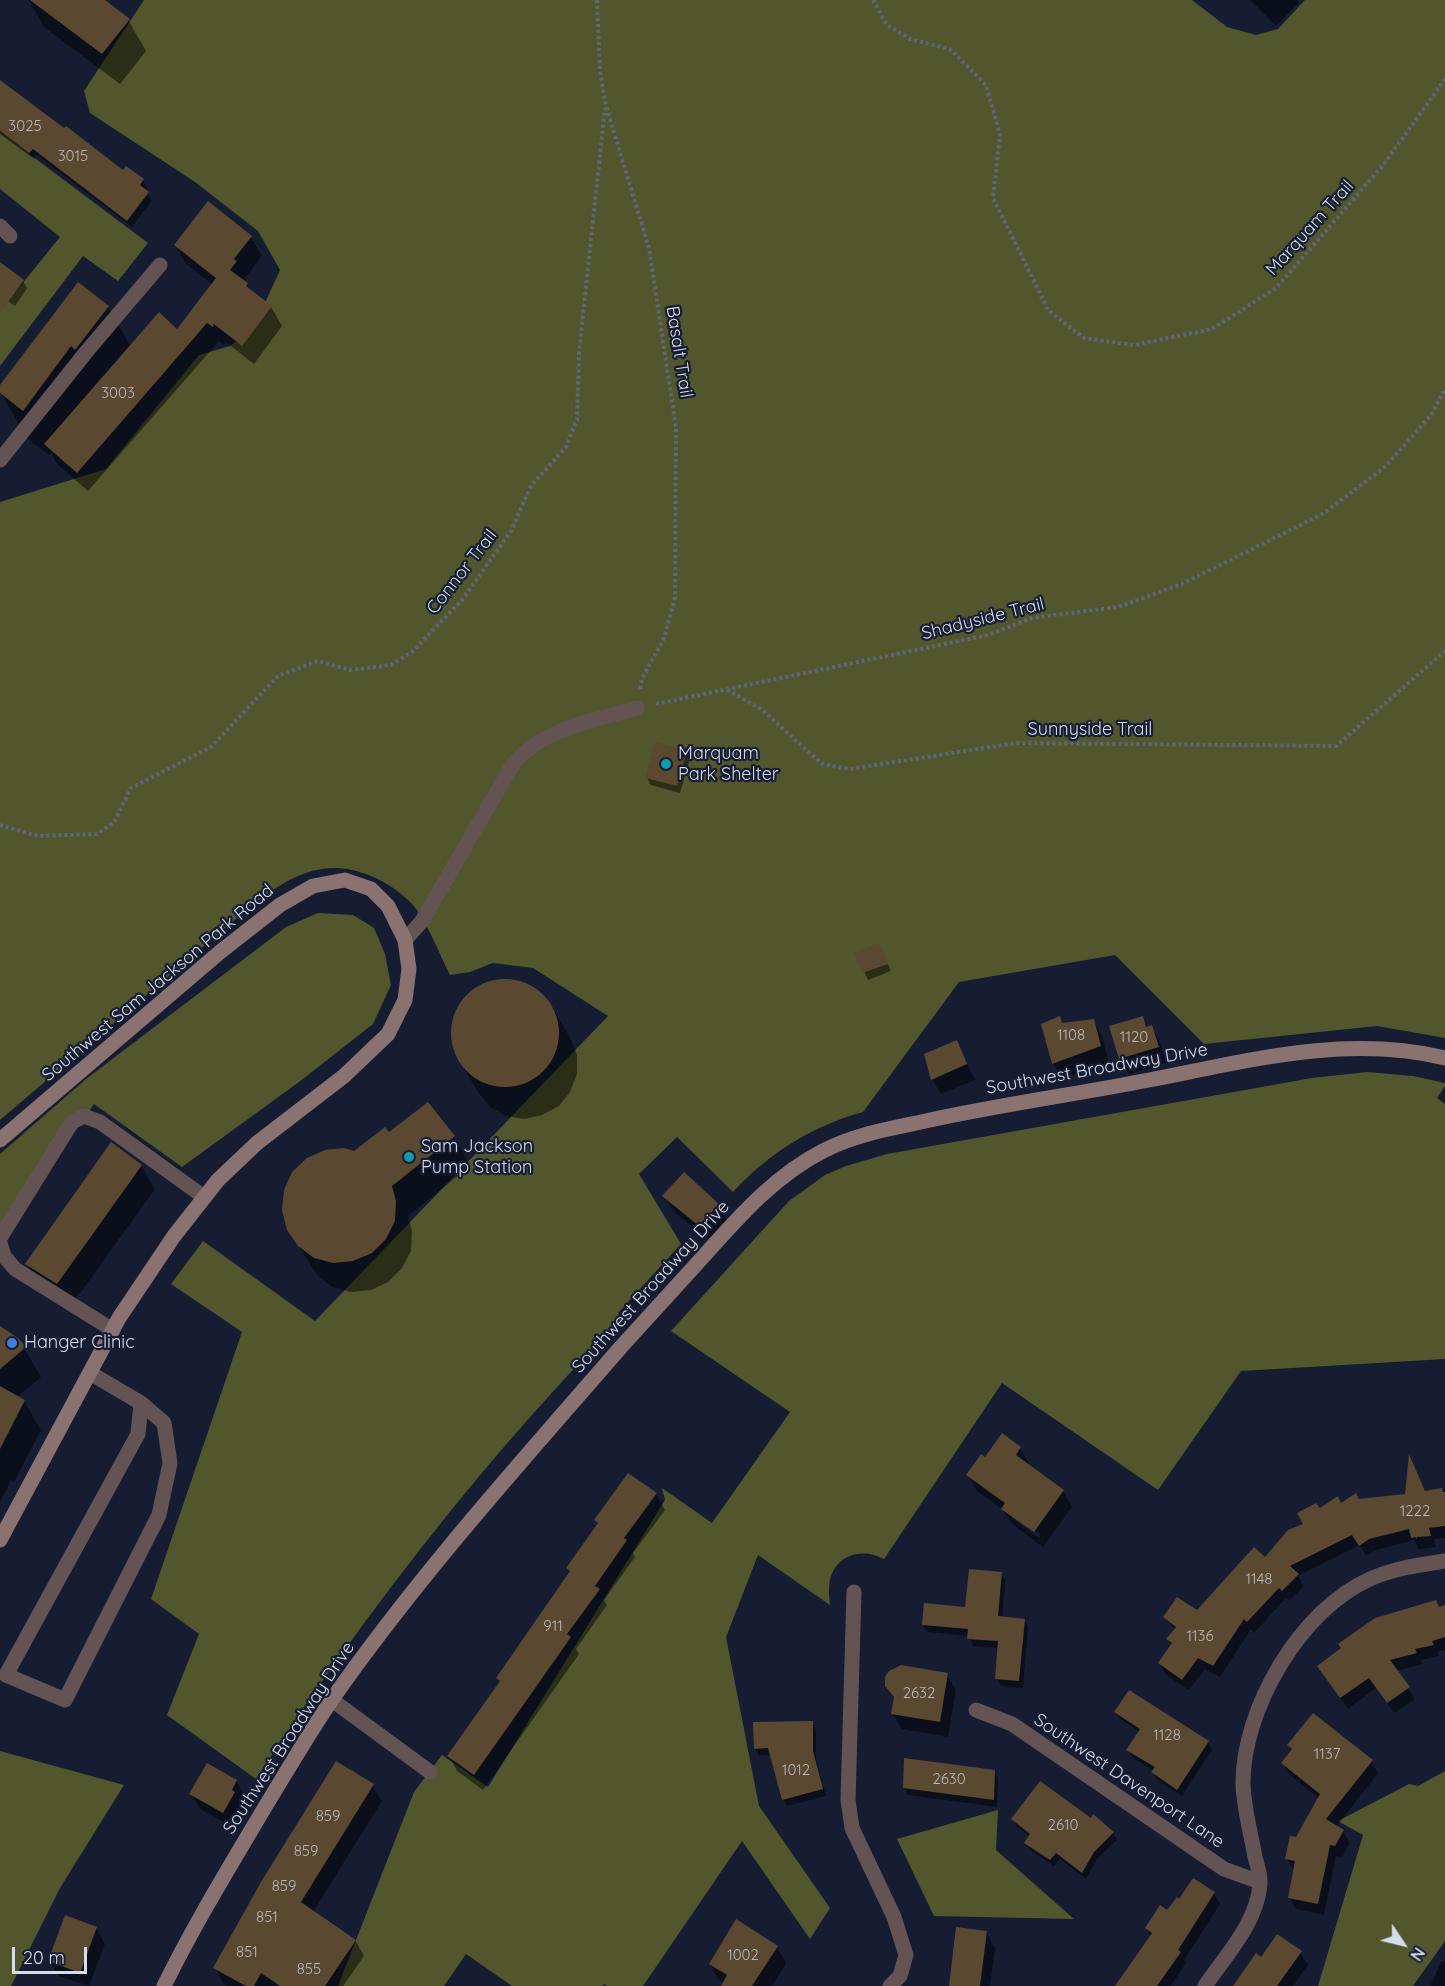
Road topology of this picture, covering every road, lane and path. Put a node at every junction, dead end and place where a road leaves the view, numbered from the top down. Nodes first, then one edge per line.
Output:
1 (597, 0) edge
2 (873, 0) edge
3 (1445, 79) edge
4 (606, 106) junction
5 (160, 265) dead end
6 (1445, 389) edge
7 (0, 460) edge
8 (1445, 651) edge
9 (727, 690) junction
10 (637, 708) junction
11 (0, 825) edge
12 (405, 940) junction
13 (1445, 1059) edge
14 (0, 1140) edge
15 (204, 1197) junction
16 (0, 1238) edge
17 (0, 1243) edge
18 (113, 1330) junction
19 (90, 1373) junction
20 (141, 1403) junction
21 (0, 1540) edge
22 (1445, 1560) edge
23 (854, 1592) dead end
24 (332, 1700) junction
25 (976, 1710) dead end
26 (430, 1772) dead end
27 (1260, 1882) junction
28 (164, 1986) edge
29 (890, 1986) edge
30 (1204, 1986) edge

1 - 4 path, Basalt Trail
2 - 3 path, Marquam Trail
4 - 10 path, Basalt Trail
4 - 11 path, Connor Trail
5 - 7 street
6 - 9 path, Shadyside Trail
8 - 9 path, Sunnyside Trail
9 - 10 path, Shadyside Trail
10 - 12 street
12 - 14 street, Southwest Sam Jackson Park Road
12 - 15 street, Southwest Sam Jackson Park Road
13 - 24 street, Southwest Broadway Drive
15 - 16 street
15 - 18 street, Southwest Sam Jackson Park Road
17 - 18 street
18 - 19 street, Southwest Sam Jackson Park Road
19 - 20 street
19 - 21 street, Southwest Sam Jackson Park Road
20 - 20 street
22 - 27 street
23 - 29 street
24 - 26 street
24 - 28 street, Southwest Broadway Drive
25 - 27 street, Southwest Davenport Lane
27 - 30 street

